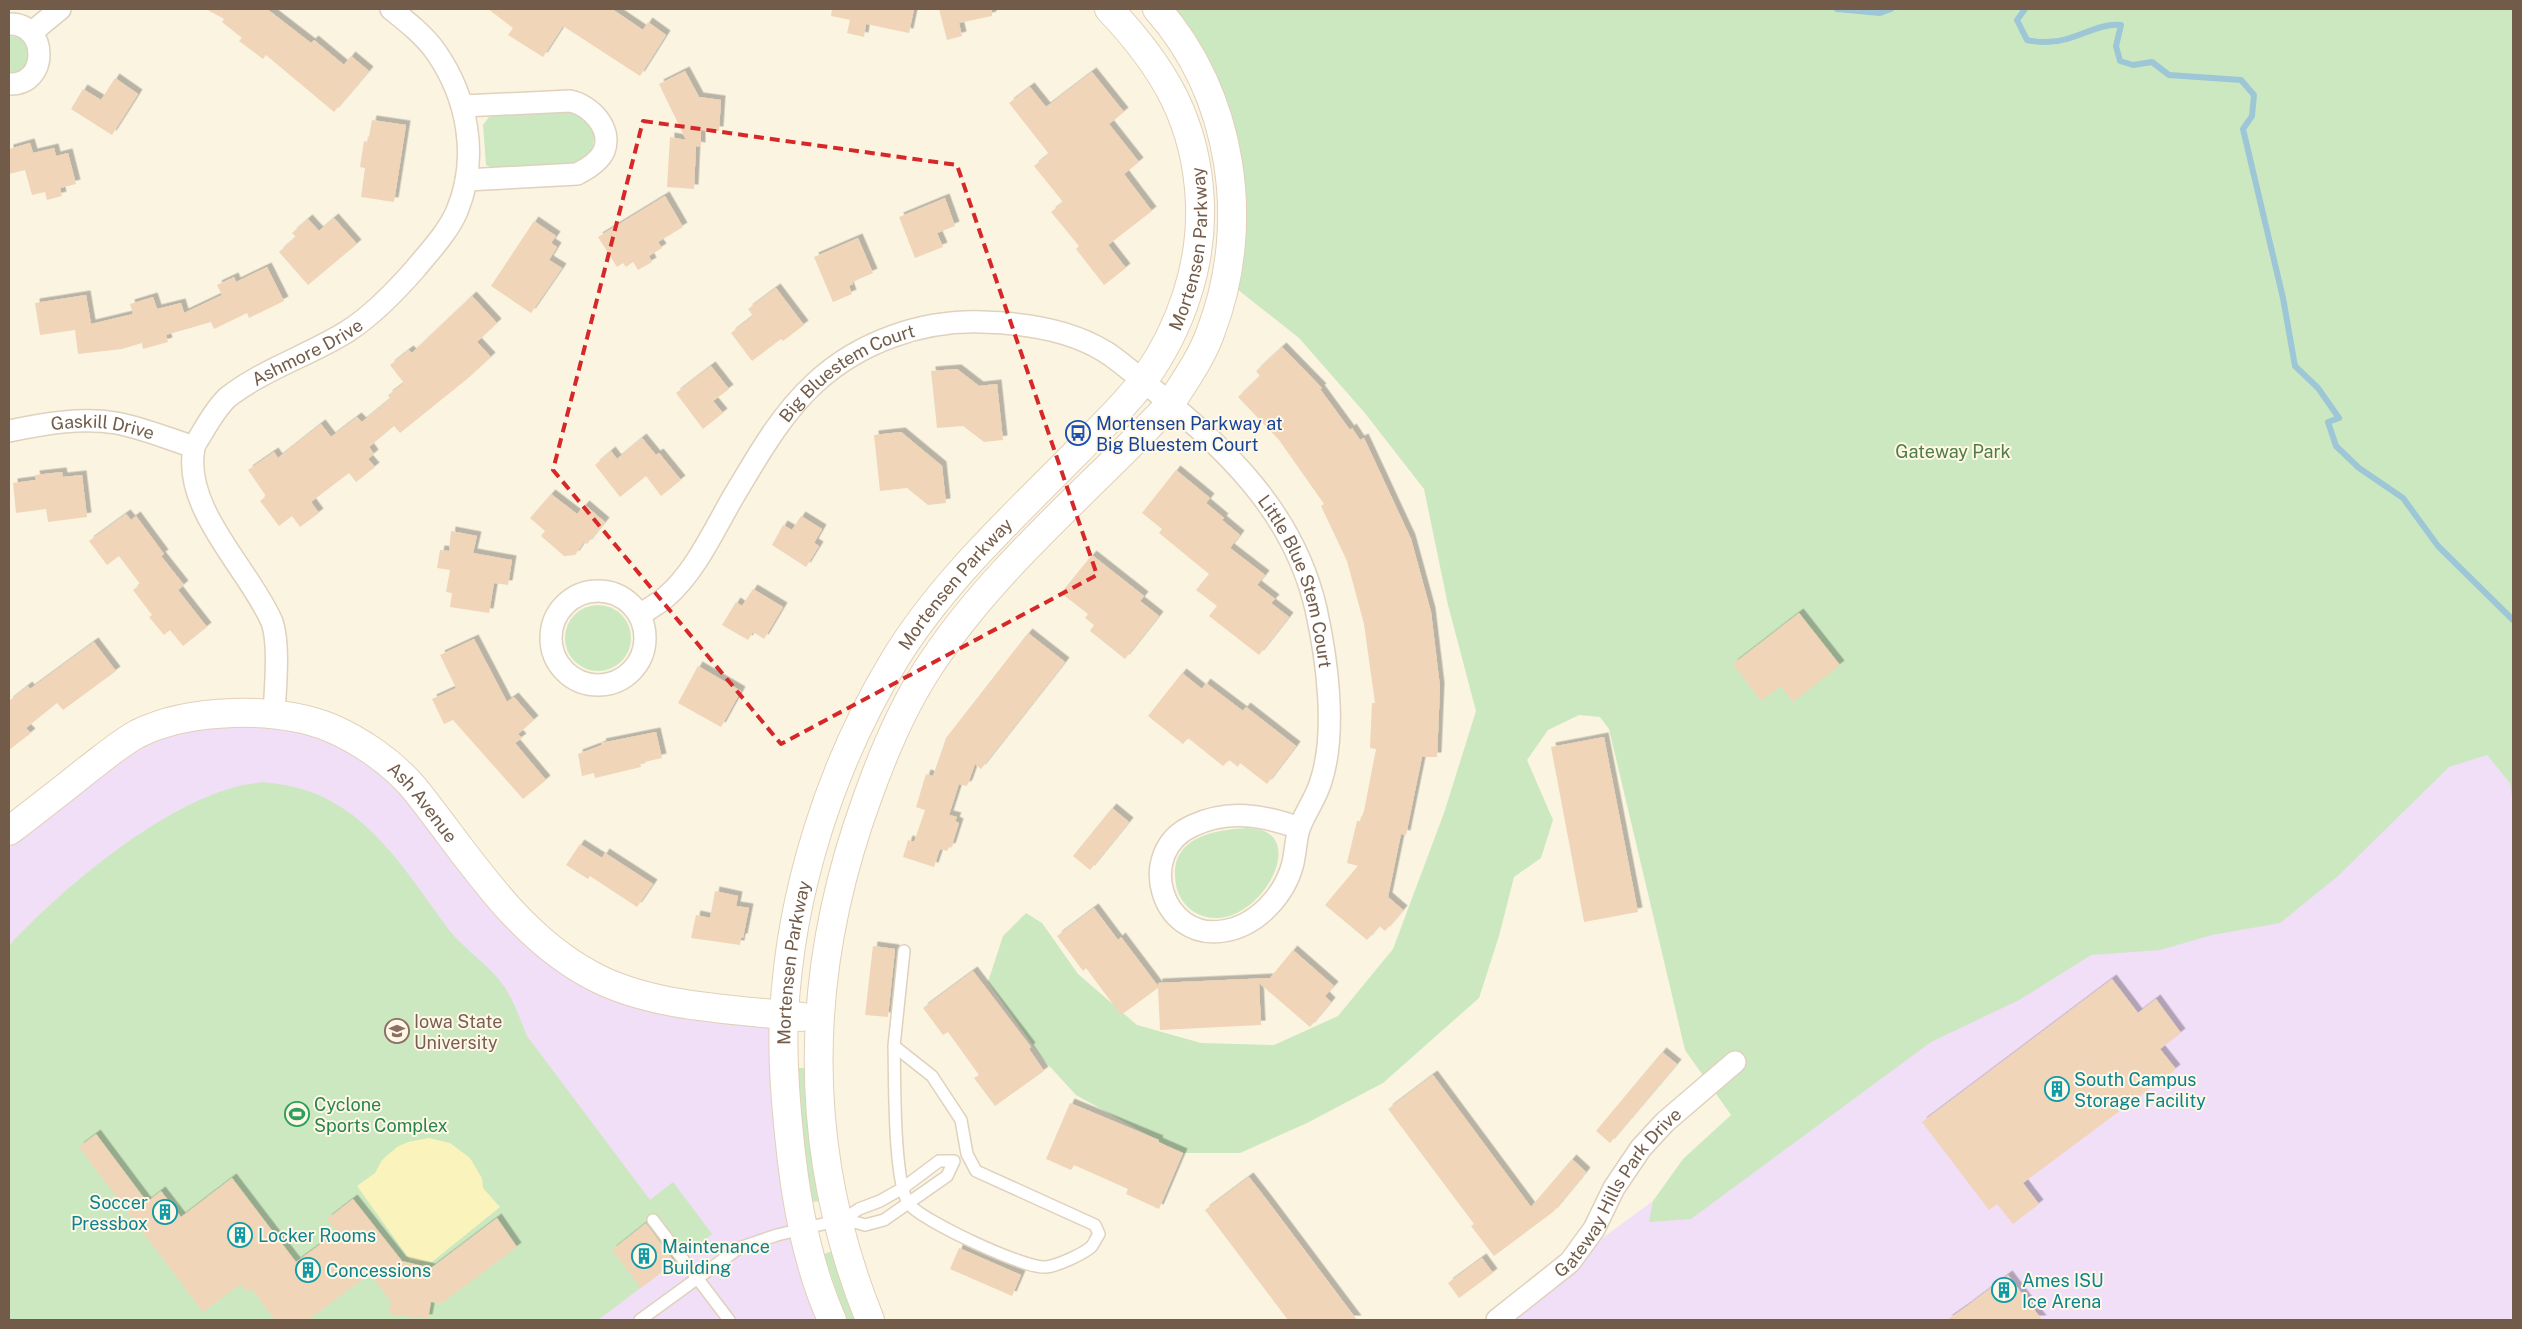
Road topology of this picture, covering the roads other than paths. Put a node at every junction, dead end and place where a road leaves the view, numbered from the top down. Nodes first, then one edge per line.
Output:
1 (60, 9) edge
2 (392, 9) edge
3 (1109, 9) edge
4 (1157, 9) edge
5 (9, 24) edge
6 (31, 33) junction
7 (9, 84) edge
8 (463, 106) junction
9 (466, 180) junction
10 (1143, 382) junction
11 (1170, 404) junction
12 (9, 431) edge
13 (194, 447) junction
14 (640, 615) junction
15 (274, 715) junction
16 (1299, 828) junction
17 (9, 831) edge
18 (904, 951) dead end
19 (784, 1015) junction
20 (819, 1019) junction
21 (894, 1046) junction
22 (1735, 1062) dead end
23 (967, 1154) junction
24 (954, 1161) junction
25 (903, 1188) junction
26 (910, 1204) junction
27 (653, 1220) dead end
28 (840, 1220) junction
29 (802, 1229) junction
30 (697, 1278) junction
31 (640, 1320) edge
32 (729, 1320) edge
33 (832, 1320) edge
34 (870, 1320) edge
35 (1496, 1320) edge

1 - 6 street
2 - 8 street, Ashmore Drive
3 - 10 street, Mortensen Parkway
4 - 11 street, Mortensen Parkway
5 - 6 street
6 - 7 street
8 - 9 street, Ashmore Drive
8 - 9 street
9 - 13 street, Ashmore Drive
10 - 11 street, Little Blue Stem Court
10 - 14 street, Big Bluestem Court
10 - 19 street, Mortensen Parkway
11 - 16 street, Little Blue Stem Court
11 - 20 street, Mortensen Parkway
12 - 13 street, Gaskill Drive
13 - 15 street
14 - 14 street
15 - 17 street, Ash Avenue
15 - 19 street, Ash Avenue
16 - 16 street, Little Blue Stem Court
18 - 21 lane
19 - 20 street, Ash Avenue
19 - 29 street, Mortensen Parkway
20 - 28 street, Mortensen Parkway
21 - 23 lane
21 - 25 lane
22 - 35 street, Gateway Hills Park Drive
23 - 24 lane
23 - 26 lane
24 - 25 lane
24 - 26 lane
25 - 26 lane
25 - 28 lane
26 - 28 lane
27 - 30 lane
28 - 29 lane
28 - 34 street, Mortensen Parkway
29 - 30 lane
29 - 33 street, Mortensen Parkway
30 - 31 lane
30 - 32 lane

